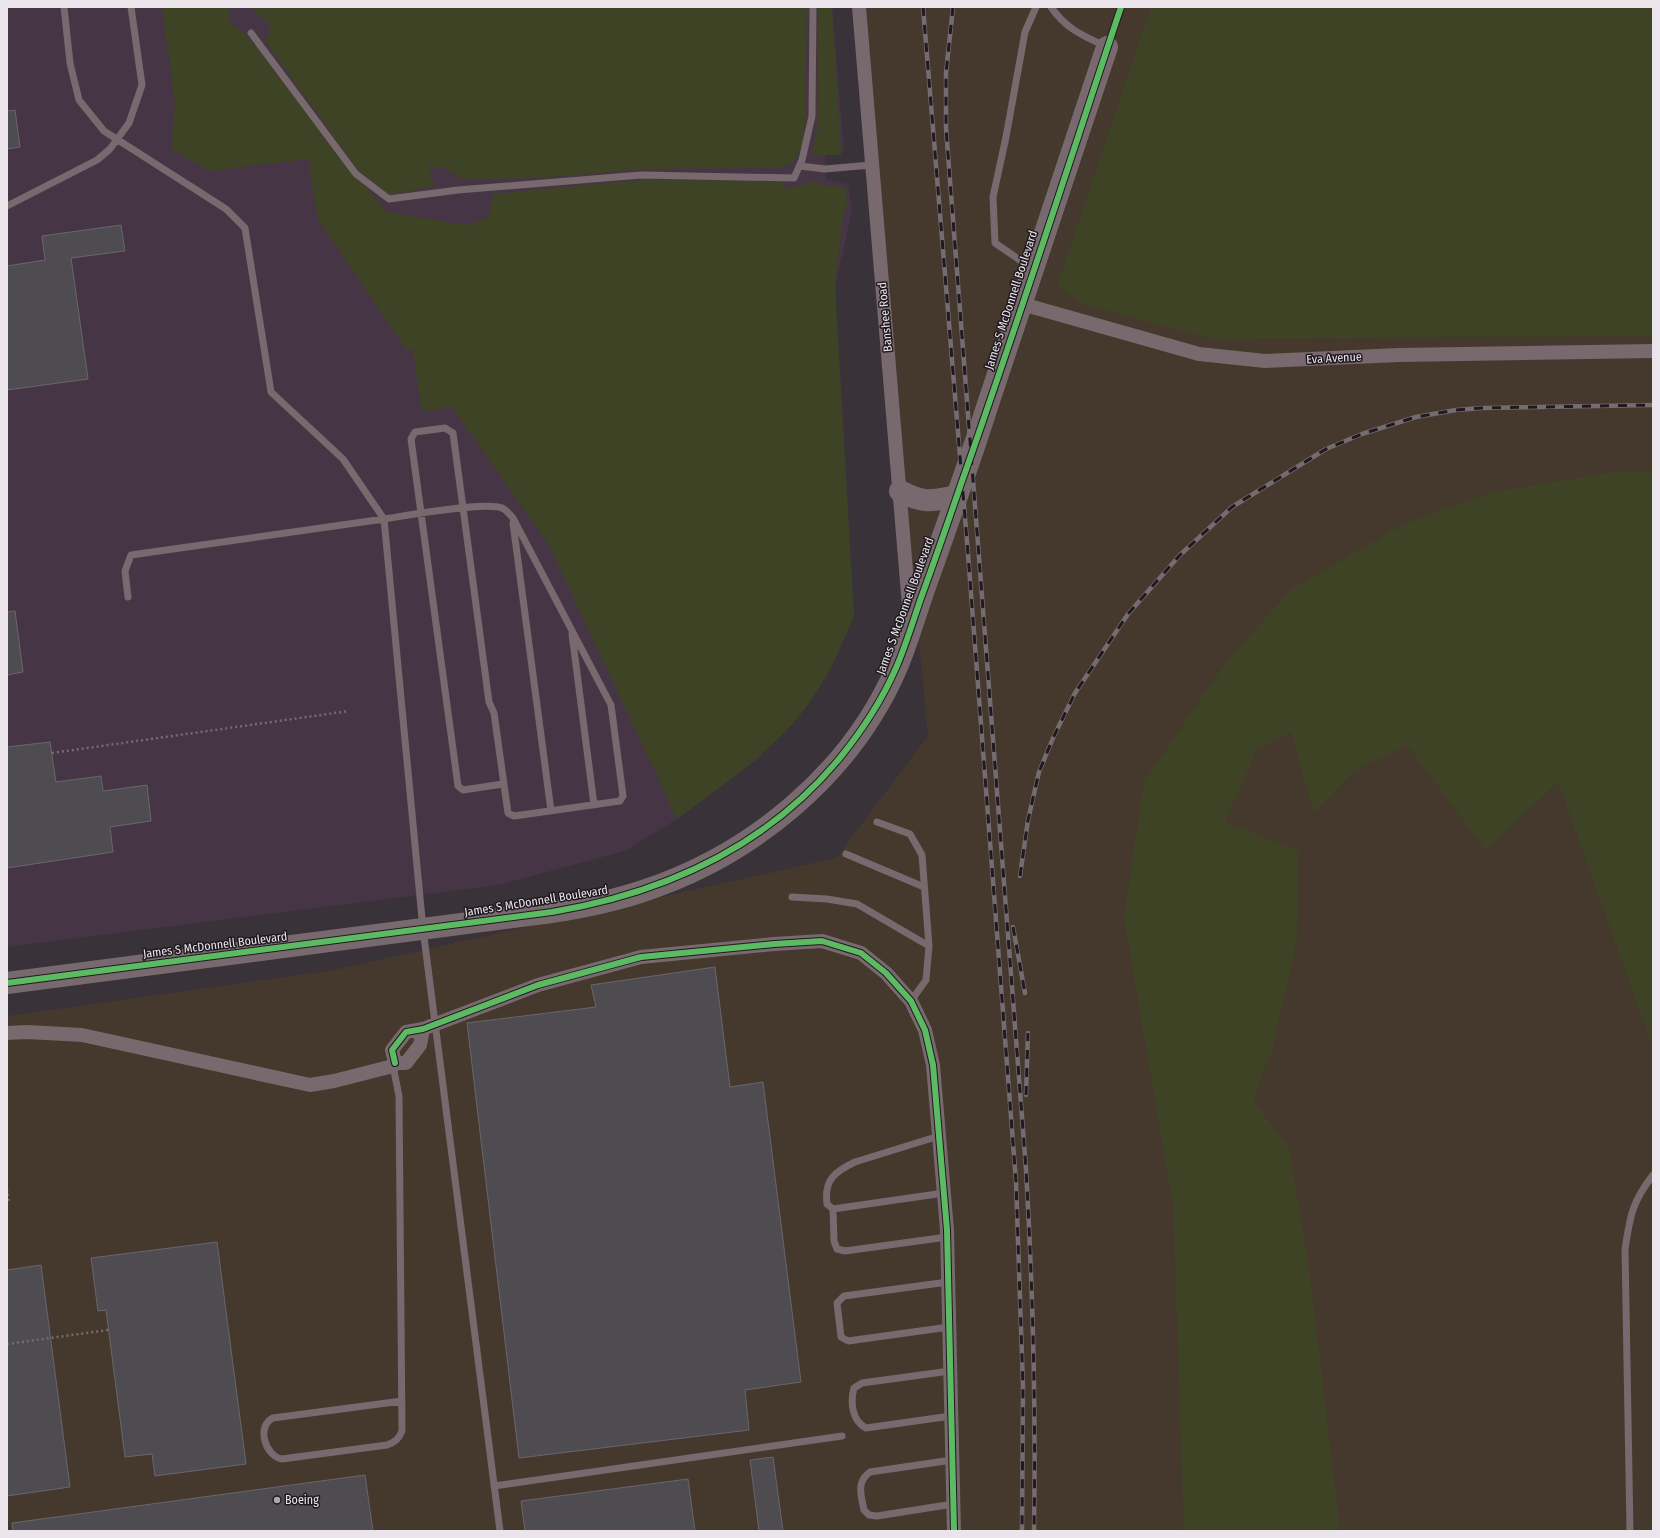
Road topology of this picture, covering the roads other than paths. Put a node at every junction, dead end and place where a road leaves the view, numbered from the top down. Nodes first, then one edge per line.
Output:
1 (64, 7) edge
2 (131, 7) edge
3 (813, 7) edge
4 (859, 7) edge
5 (1036, 7) edge
6 (1051, 7) edge
7 (251, 33) dead end
8 (1107, 46) joint
9 (118, 138) junction
10 (871, 165) junction
11 (800, 166) junction
12 (7, 206) edge
13 (1034, 269) junction
14 (1022, 304) junction
15 (1653, 351) edge
16 (900, 491) junction
17 (957, 496) junction
18 (464, 509) junction
19 (421, 514) junction
20 (513, 518) junction
21 (384, 519) junction
22 (128, 597) dead end
23 (911, 627) junction
24 (571, 629) junction
25 (503, 784) junction
26 (594, 805) junction
27 (551, 811) junction
28 (877, 822) dead end
29 (846, 854) dead end
30 (924, 887) junction
31 (792, 897) dead end
32 (423, 929) junction
33 (929, 946) junction
34 (7, 983) edge
35 (911, 1001) junction
36 (429, 1027) junction
37 (7, 1033) edge
38 (394, 1065) junction
39 (939, 1136) junction
40 (1653, 1175) edge
41 (944, 1194) junction
42 (834, 1209) junction
43 (947, 1238) junction
44 (948, 1282) junction
45 (949, 1327) junction
46 (950, 1370) junction
47 (402, 1401) junction
48 (951, 1416) junction
49 (842, 1436) dead end
50 (952, 1460) junction
51 (494, 1486) junction
52 (953, 1504) junction
53 (500, 1531) edge
54 (954, 1531) edge
55 (1630, 1531) edge

1 - 9 lane
2 - 9 lane
3 - 11 lane
4 - 10 street, Banshee Road
5 - 13 lane
6 - 8 lane
7 - 11 lane
8 - 13 main road, James S McDonnell Boulevard
9 - 12 lane
9 - 21 lane
10 - 11 lane
10 - 16 street, Banshee Road
13 - 14 main road, James S McDonnell Boulevard
14 - 15 street, Eva Avenue
14 - 17 main road, James S McDonnell Boulevard
16 - 17 main road
16 - 23 street, Banshee Road
17 - 23 main road, James S McDonnell Boulevard
18 - 19 lane
18 - 19 lane
18 - 20 lane
18 - 25 lane
19 - 21 lane
19 - 25 lane
20 - 24 lane
20 - 27 lane
21 - 22 lane
21 - 32 lane
23 - 32 main road, James S McDonnell Boulevard
24 - 26 lane
24 - 26 lane
25 - 27 lane
26 - 27 lane
28 - 30 lane
29 - 30 lane
30 - 33 lane
31 - 33 lane
32 - 34 main road, James S McDonnell Boulevard
32 - 36 lane
33 - 35 lane
35 - 36 street
35 - 39 street
36 - 38 street
36 - 38 street
36 - 51 lane
37 - 38 street
38 - 47 lane
39 - 41 street
39 - 42 lane
40 - 55 lane
41 - 42 lane
41 - 43 street
42 - 43 lane
43 - 44 street
44 - 45 street
44 - 45 lane
45 - 46 street
46 - 48 street
46 - 48 lane
47 - 47 lane
48 - 50 street
49 - 51 lane
50 - 52 street
50 - 52 lane
51 - 53 lane
52 - 54 street

